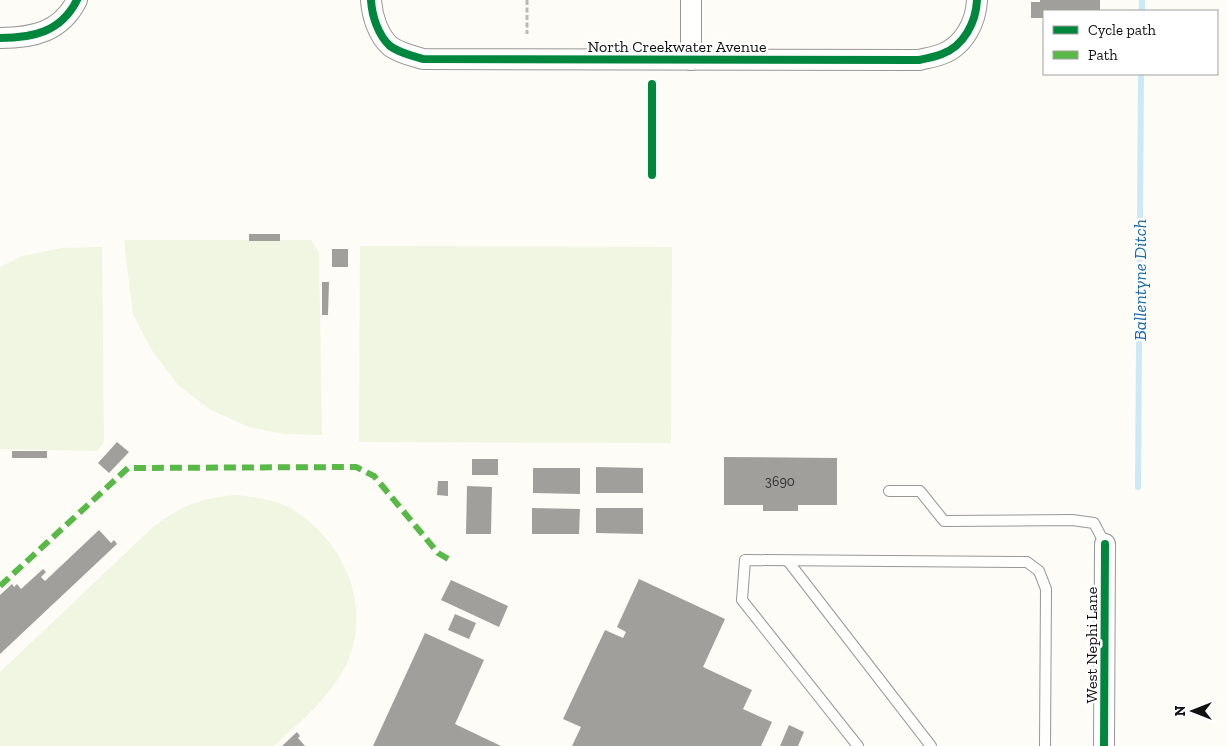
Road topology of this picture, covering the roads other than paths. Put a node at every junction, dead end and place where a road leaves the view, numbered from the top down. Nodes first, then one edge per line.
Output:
1 (77, 0) edge
2 (370, 0) edge
3 (691, 0) edge
4 (977, 0) edge
5 (0, 38) edge
6 (691, 60) junction
7 (889, 491) dead end
8 (1105, 544) joint
9 (788, 561) junction
10 (858, 746) edge
11 (931, 746) edge
12 (1045, 746) edge
13 (1104, 746) edge

1 - 5 street
2 - 6 street, North Creekwater Avenue
3 - 6 street
4 - 6 street, North Creekwater Avenue
7 - 8 lane
8 - 13 street, West Nephi Lane
9 - 10 lane
9 - 11 lane
9 - 12 lane

